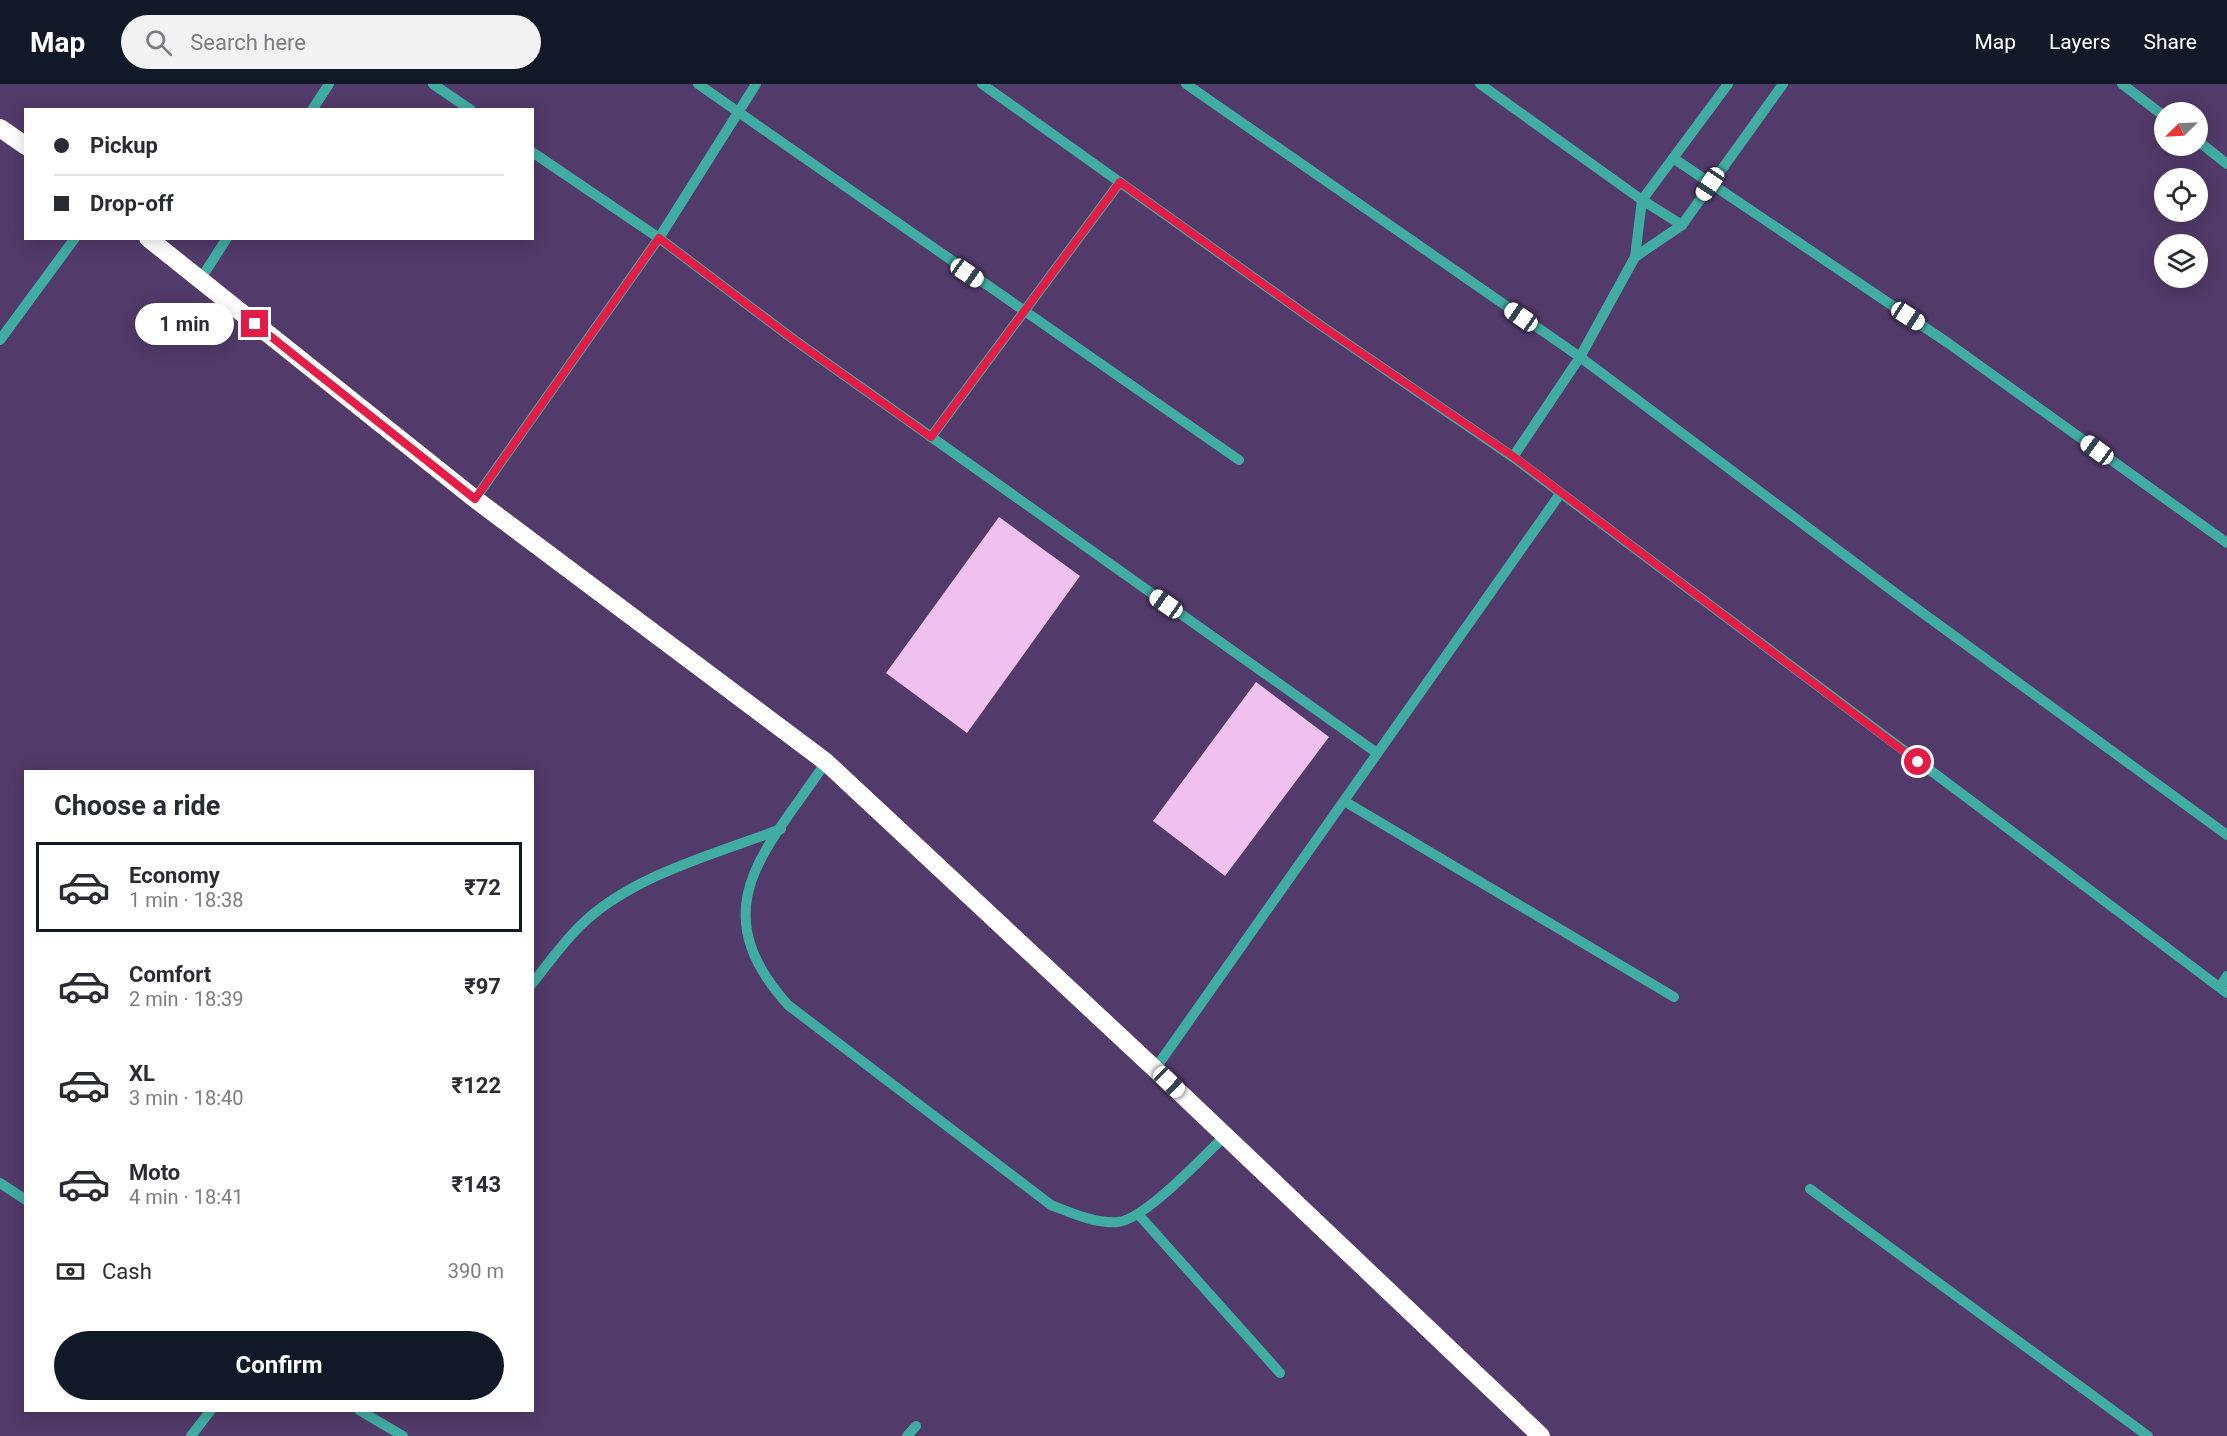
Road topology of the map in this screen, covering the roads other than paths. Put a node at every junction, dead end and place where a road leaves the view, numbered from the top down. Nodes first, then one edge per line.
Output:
1 (329, 84) edge
2 (433, 84) edge
3 (698, 84) edge
4 (756, 84) edge
5 (982, 84) edge
6 (1186, 84) edge
7 (1480, 84) edge
8 (1728, 84) edge
9 (1783, 84) edge
10 (2122, 84) edge
11 (313, 108) edge
12 (468, 108) edge
13 (2154, 108) edge
14 (737, 113) junction
15 (0, 128) edge
16 (24, 145) edge
17 (2208, 149) edge
18 (534, 153) edge
19 (1672, 158) junction
20 (2227, 164) edge
21 (1120, 182) junction
22 (1710, 184) junction
23 (1642, 200) junction
24 (1682, 225) junction
25 (659, 238) junction
26 (74, 240) edge
27 (150, 240) edge
28 (226, 240) edge
29 (1635, 257) junction
30 (200, 280) junction
31 (1025, 312) junction
32 (0, 340) edge
33 (1580, 357) junction
34 (931, 437) junction
35 (1514, 457) junction
36 (1239, 460) dead end
37 (1560, 494) junction
38 (475, 499) junction
39 (2227, 543) edge
40 (1377, 753) junction
41 (826, 762) junction
42 (1344, 801) junction
43 (781, 829) junction
44 (2227, 834) edge
45 (2227, 976) edge
46 (534, 982) edge
47 (2223, 990) edge
48 (1674, 997) dead end
49 (1155, 1069) junction
50 (1225, 1136) junction
51 (0, 1184) edge
52 (1810, 1189) dead end
53 (24, 1199) edge
54 (1138, 1214) junction
55 (1280, 1373) dead end
56 (209, 1412) edge
57 (361, 1412) edge
58 (916, 1426) dead end
59 (191, 1436) edge
60 (403, 1436) edge
61 (907, 1436) edge
62 (1541, 1436) edge
63 (2148, 1436) edge

1 - 11 street
2 - 12 street
3 - 14 street
4 - 14 street
5 - 21 street
6 - 33 street
7 - 23 street
8 - 19 street
9 - 22 street
10 - 13 street
14 - 25 street
14 - 31 street
15 - 16 highway
17 - 20 street
18 - 25 street
19 - 22 street
19 - 23 street
21 - 31 street
21 - 35 street
22 - 24 street
22 - 39 street
23 - 24 street
23 - 29 street
24 - 29 street
25 - 34 street
25 - 38 street
26 - 32 street
27 - 30 highway
28 - 30 street
29 - 33 street
30 - 38 highway
31 - 34 street
31 - 36 street
33 - 35 street
33 - 44 street
34 - 40 street
35 - 37 street
37 - 40 street
37 - 47 street
38 - 41 highway
40 - 42 street
41 - 43 street
41 - 49 highway
42 - 48 street
42 - 49 street
43 - 46 street
43 - 54 street
45 - 47 street
49 - 50 highway
50 - 54 street
50 - 62 highway
51 - 53 street
52 - 63 street
54 - 55 street
56 - 59 street
57 - 60 street
58 - 61 street

